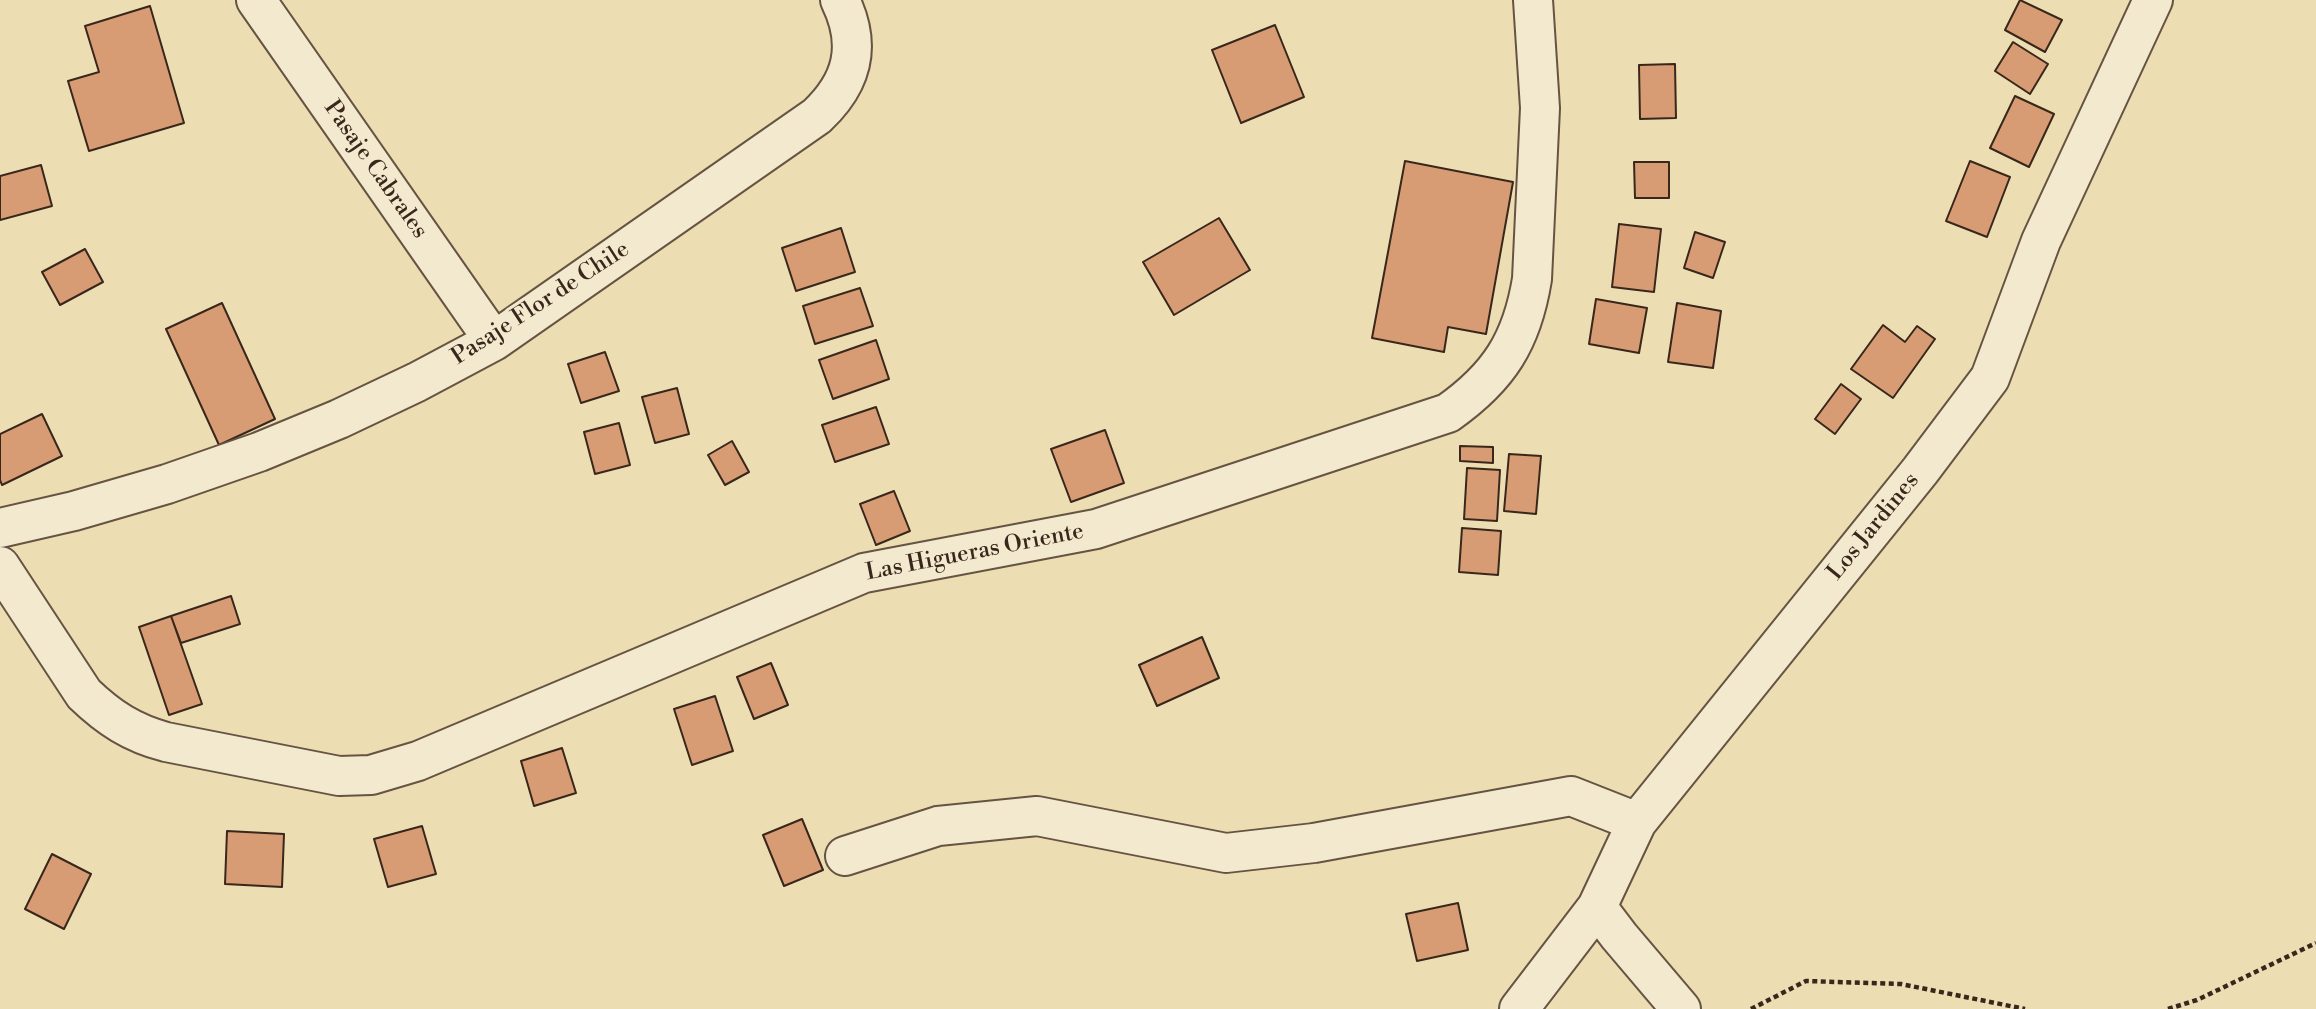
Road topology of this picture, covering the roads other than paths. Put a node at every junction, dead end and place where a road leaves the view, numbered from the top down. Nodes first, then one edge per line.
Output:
1 (256, 0) edge
2 (840, 0) edge
3 (1533, 0) edge
4 (2153, 0) edge
5 (494, 341) junction
6 (0, 528) edge
7 (0, 566) edge
8 (1637, 822) junction
9 (845, 856) dead end
10 (1597, 906) junction
11 (1518, 1009) edge
12 (1681, 1009) edge

1 - 5 street, Pasaje Cabrales
2 - 5 street, Pasaje Flor de Chile
3 - 7 street, Las Higueras Oriente
4 - 8 street, Los Jardines
5 - 6 street, Pasaje Flor de Chile
8 - 9 street
8 - 10 street, Los Jardines
10 - 11 street, Los Jardines
10 - 12 street

